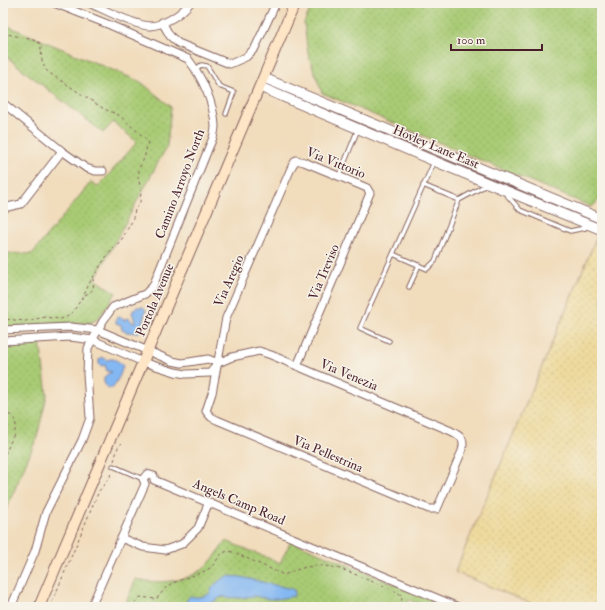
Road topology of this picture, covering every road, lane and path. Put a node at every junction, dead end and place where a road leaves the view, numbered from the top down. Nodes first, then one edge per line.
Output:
1 (54, 3) edge
2 (89, 3) edge
3 (190, 3) edge
4 (276, 3) edge
5 (295, 3) edge
6 (162, 22) junction
7 (3, 33) edge
8 (196, 69) junction
9 (262, 82) junction
10 (3, 103) edge
11 (226, 114) dead end
12 (358, 128) junction
13 (62, 151) junction
14 (296, 160) joint
15 (434, 161) junction
16 (103, 171) dead end
17 (486, 171) junction
18 (338, 176) junction
19 (423, 185) junction
20 (493, 185) junction
21 (367, 188) joint
22 (460, 200) junction
23 (3, 208) edge
24 (602, 219) edge
25 (591, 225) junction
26 (602, 230) edge
27 (393, 254) junction
28 (419, 265) junction
29 (93, 278) junction
30 (410, 287) dead end
31 (84, 295) junction
32 (3, 319) edge
33 (3, 330) edge
34 (98, 330) junction
35 (3, 340) edge
36 (93, 340) junction
37 (389, 341) dead end
38 (147, 352) junction
39 (143, 362) junction
40 (218, 363) junction
41 (297, 366) junction
42 (3, 412) edge
43 (211, 417) joint
44 (122, 443) dead end
45 (3, 457) edge
46 (113, 466) junction
47 (143, 479) junction
48 (209, 502) junction
49 (437, 509) joint
50 (121, 538) junction
51 (441, 604) edge
52 (11, 607) edge
53 (39, 607) edge
54 (50, 607) edge
55 (91, 607) edge
56 (132, 607) edge
57 (401, 607) edge
58 (458, 607) edge

1 - 8 street, Camino Arroyo North
2 - 6 street
3 - 6 street
4 - 6 street
5 - 9 main road, Portola Avenue
7 - 29 path
8 - 11 lane
8 - 34 street, Camino Arroyo North
9 - 12 street, Hovley Lane East
9 - 17 street, Hovley Lane East
9 - 38 main road, Portola Avenue
10 - 13 street
12 - 15 street, Hovley Lane East
12 - 18 lane
13 - 16 street
13 - 23 street
14 - 18 street, Via Vittorio
14 - 40 street, Via Aregio
15 - 17 street
15 - 19 lane
15 - 20 street, Hovley Lane East
17 - 24 street, Hovley Lane East
18 - 21 street, Via Vittorio
19 - 22 lane
19 - 27 lane
20 - 22 lane
20 - 25 street, Hovley Lane East
20 - 25 lane
21 - 41 street, Via Treviso
22 - 28 lane
25 - 26 street, Hovley Lane East
27 - 28 lane
27 - 37 lane
28 - 30 lane
29 - 31 path
29 - 31 path
31 - 32 path
33 - 34 street, Via Venezia
34 - 36 street, Camino Arroyo North
34 - 38 street, Via Venezia
35 - 36 street, Via Venezia
36 - 39 street, Via Venezia
36 - 52 street, Camino Arroyo North
38 - 39 main road, Portola Avenue
38 - 40 street, Via Venezia
39 - 40 street, Via Venezia
39 - 53 main road, Portola Avenue
40 - 41 street, Via Venezia
40 - 43 street, Via Aregio
41 - 49 street, Via Venezia
42 - 45 path
43 - 49 street, Via Pellestrina
44 - 46 path
46 - 47 lane
46 - 54 path
47 - 48 street, Angels Camp Road
47 - 50 street
48 - 50 street
48 - 51 street, Angels Camp Road
50 - 55 street
51 - 58 street, Angels Camp Road
56 - 57 path

